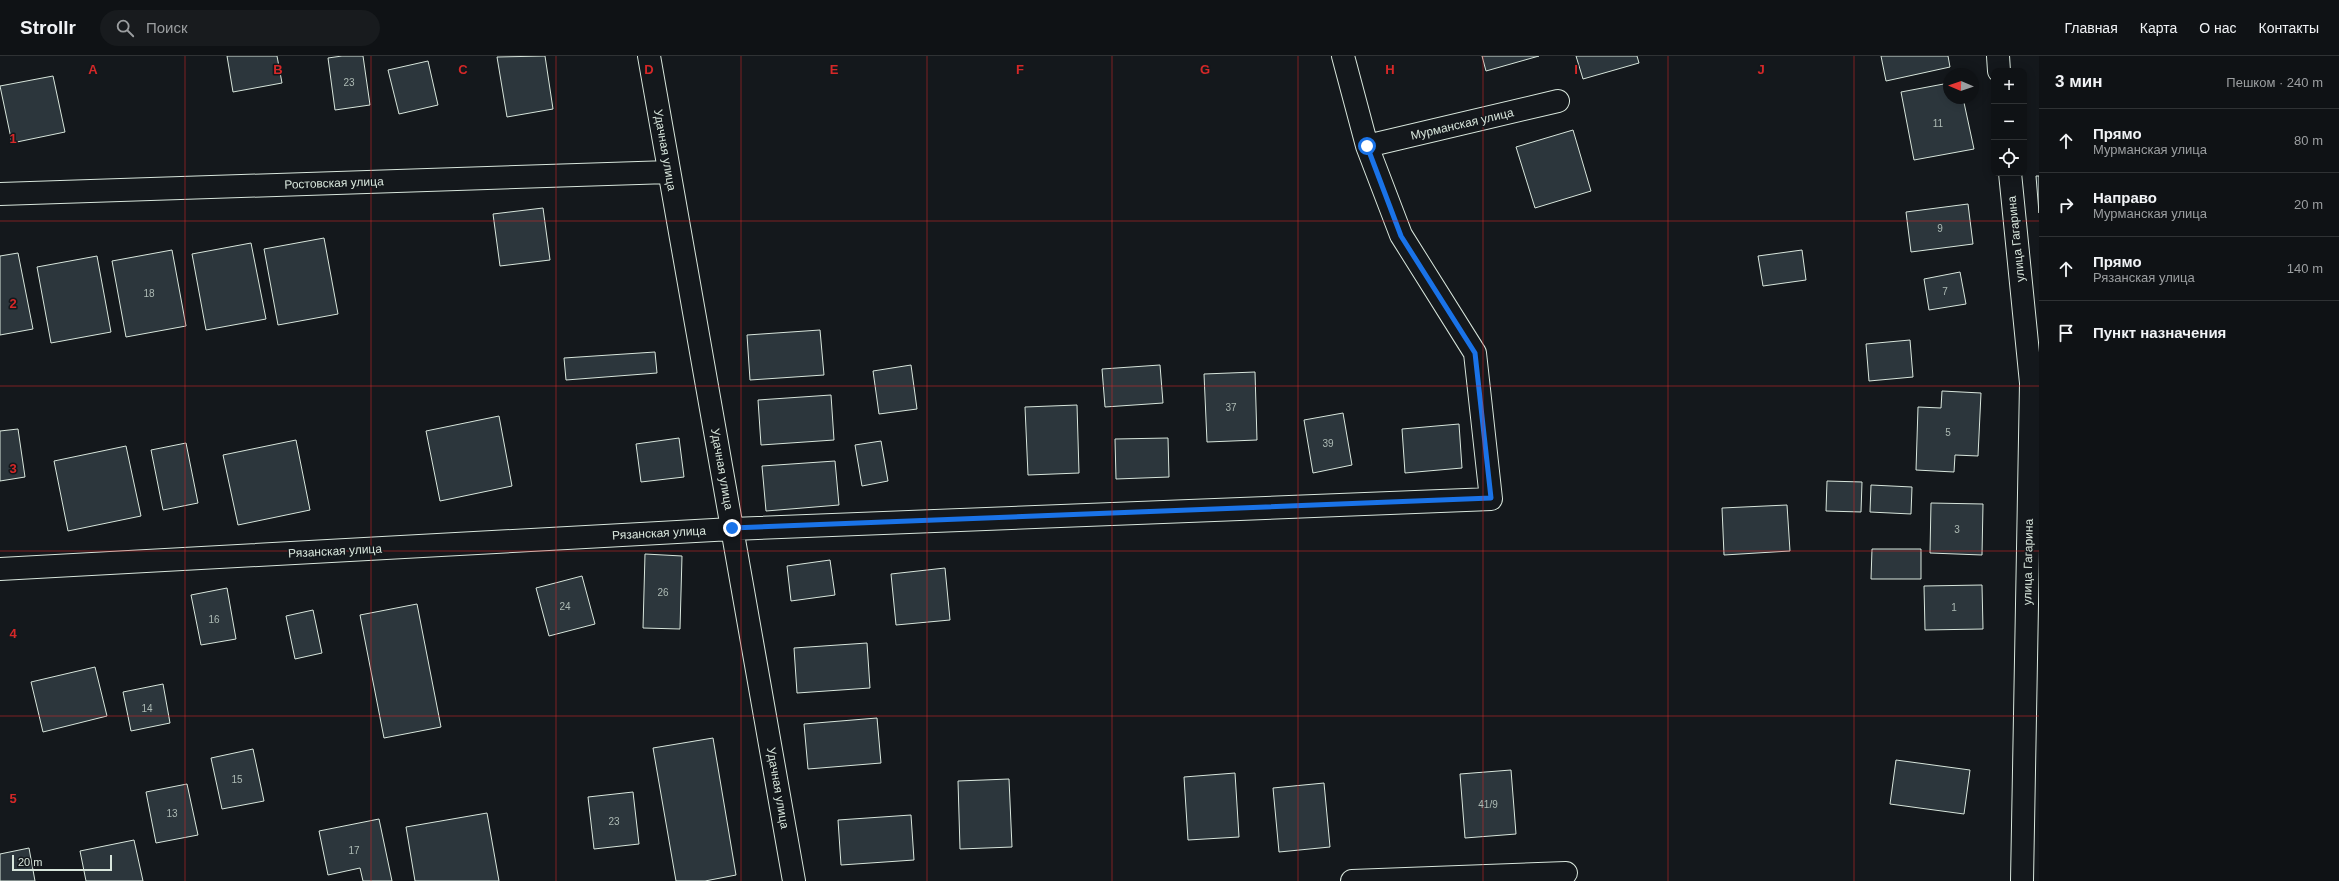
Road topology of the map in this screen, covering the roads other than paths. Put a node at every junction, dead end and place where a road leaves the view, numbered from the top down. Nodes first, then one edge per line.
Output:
1 (649, 56) edge
2 (1343, 56) edge
3 (1998, 56) edge
4 (1999, 68) edge
5 (1558, 101) dead end
6 (1367, 146) junction
7 (669, 172) junction
8 (2010, 176) edge
9 (0, 194) edge
10 (732, 528) junction
11 (0, 569) edge
12 (2031, 819) edge
13 (1566, 873) dead end
14 (794, 881) edge
15 (1352, 881) edge
16 (2022, 881) edge

1 - 7 street, Удачная улица
2 - 6 street
3 - 4 street
5 - 6 street, Мурманская улица
6 - 10 street, Рязанская улица
7 - 9 street, Ростовская улица
7 - 10 street, Удачная улица
8 - 12 street, улица Гагарина
10 - 11 street, Рязанская улица
10 - 14 street, Удачная улица
12 - 16 street, улица Гагарина
13 - 15 street

